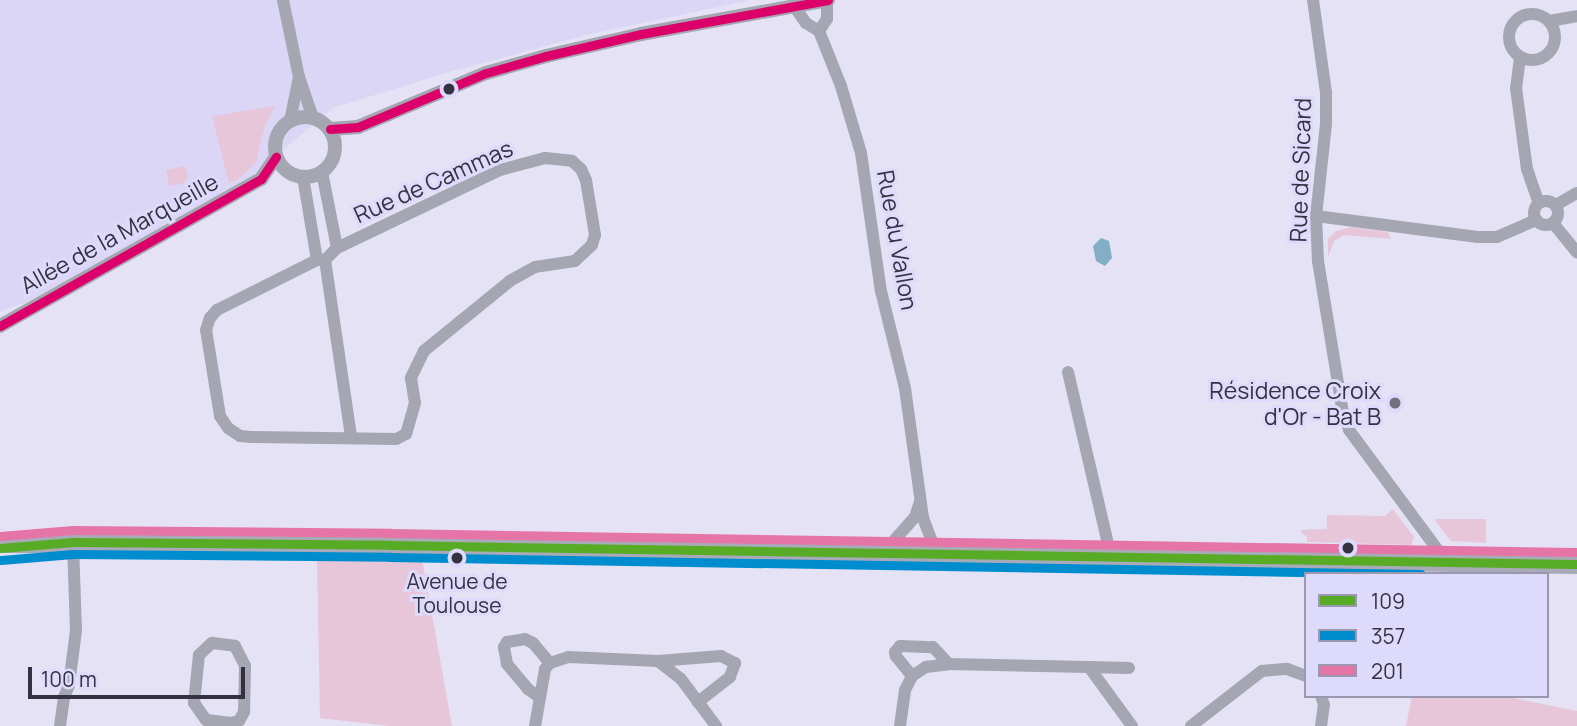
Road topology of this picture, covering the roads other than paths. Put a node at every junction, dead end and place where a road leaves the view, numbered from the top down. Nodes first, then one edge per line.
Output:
1 (283, 0) edge
2 (828, 0) edge
3 (1313, 0) edge
4 (794, 6) junction
5 (1577, 16) edge
6 (1549, 21) junction
7 (819, 31) junction
8 (1520, 57) junction
9 (299, 77) junction
10 (313, 118) junction
11 (290, 121) junction
12 (358, 127) junction
13 (330, 129) junction
14 (335, 150) junction
15 (276, 157) junction
16 (286, 171) junction
17 (322, 172) junction
18 (303, 177) junction
19 (261, 179) junction
20 (1577, 193) edge
21 (1539, 203) junction
22 (1556, 205) junction
23 (1316, 216) junction
24 (1536, 220) junction
25 (1553, 223) junction
26 (337, 248) junction
27 (1577, 253) edge
28 (321, 260) junction
29 (0, 326) edge
30 (1068, 372) dead end
31 (351, 436) junction
32 (920, 502) junction
33 (73, 542) junction
34 (5, 545) edge
35 (883, 553) junction
36 (944, 554) junction
37 (1111, 557) junction
38 (1446, 561) junction
39 (1577, 564) edge
40 (658, 661) junction
41 (550, 663) junction
42 (949, 664) junction
43 (1088, 667) junction
44 (1129, 668) dead end
45 (1304, 675) edge
46 (912, 676) junction
47 (539, 697) junction
48 (1321, 698) edge
49 (698, 702) junction
50 (241, 723) edge
51 (60, 726) edge
52 (535, 726) edge
53 (716, 726) edge
54 (900, 726) edge
55 (1132, 726) edge
56 (1191, 726) edge
57 (1321, 726) edge

1 - 9 street
2 - 4 street
2 - 7 street
3 - 23 street, Rue de Sicard
4 - 7 street, Rue du Vallon
4 - 12 street
5 - 6 street
6 - 8 street
6 - 8 street
7 - 32 street, Rue du Vallon
8 - 21 street
9 - 10 street
9 - 11 street
10 - 11 street
10 - 13 street
11 - 15 street
12 - 13 street
12 - 14 street
13 - 14 street
14 - 17 street
15 - 16 street
15 - 19 street, Allée de la Marqueille
16 - 18 street
16 - 19 street, Allée de la Marqueille
17 - 18 street
17 - 26 street, Rue de Cammas
18 - 28 street
19 - 29 street, Allée de la Marqueille
20 - 22 street
21 - 22 street
21 - 24 street
22 - 25 street
23 - 24 street
23 - 38 street, Rue de Sicard
24 - 25 street
25 - 27 street
26 - 28 street, Rue de Cammas
26 - 31 street, Rue de Cammas
28 - 31 street
28 - 31 street, Rue de Cammas
30 - 37 street
32 - 35 street
32 - 36 street, Rue du Vallon
33 - 34 main road
33 - 35 main road
33 - 51 street
35 - 36 main road
36 - 37 main road
37 - 38 main road
38 - 39 main road
40 - 41 street
40 - 49 street
40 - 49 street
41 - 47 street
41 - 47 street
42 - 43 street
42 - 46 street
42 - 46 street
43 - 44 street
43 - 55 street
45 - 56 street
46 - 54 street
47 - 52 street
48 - 57 street
49 - 53 street
50 - 50 street

